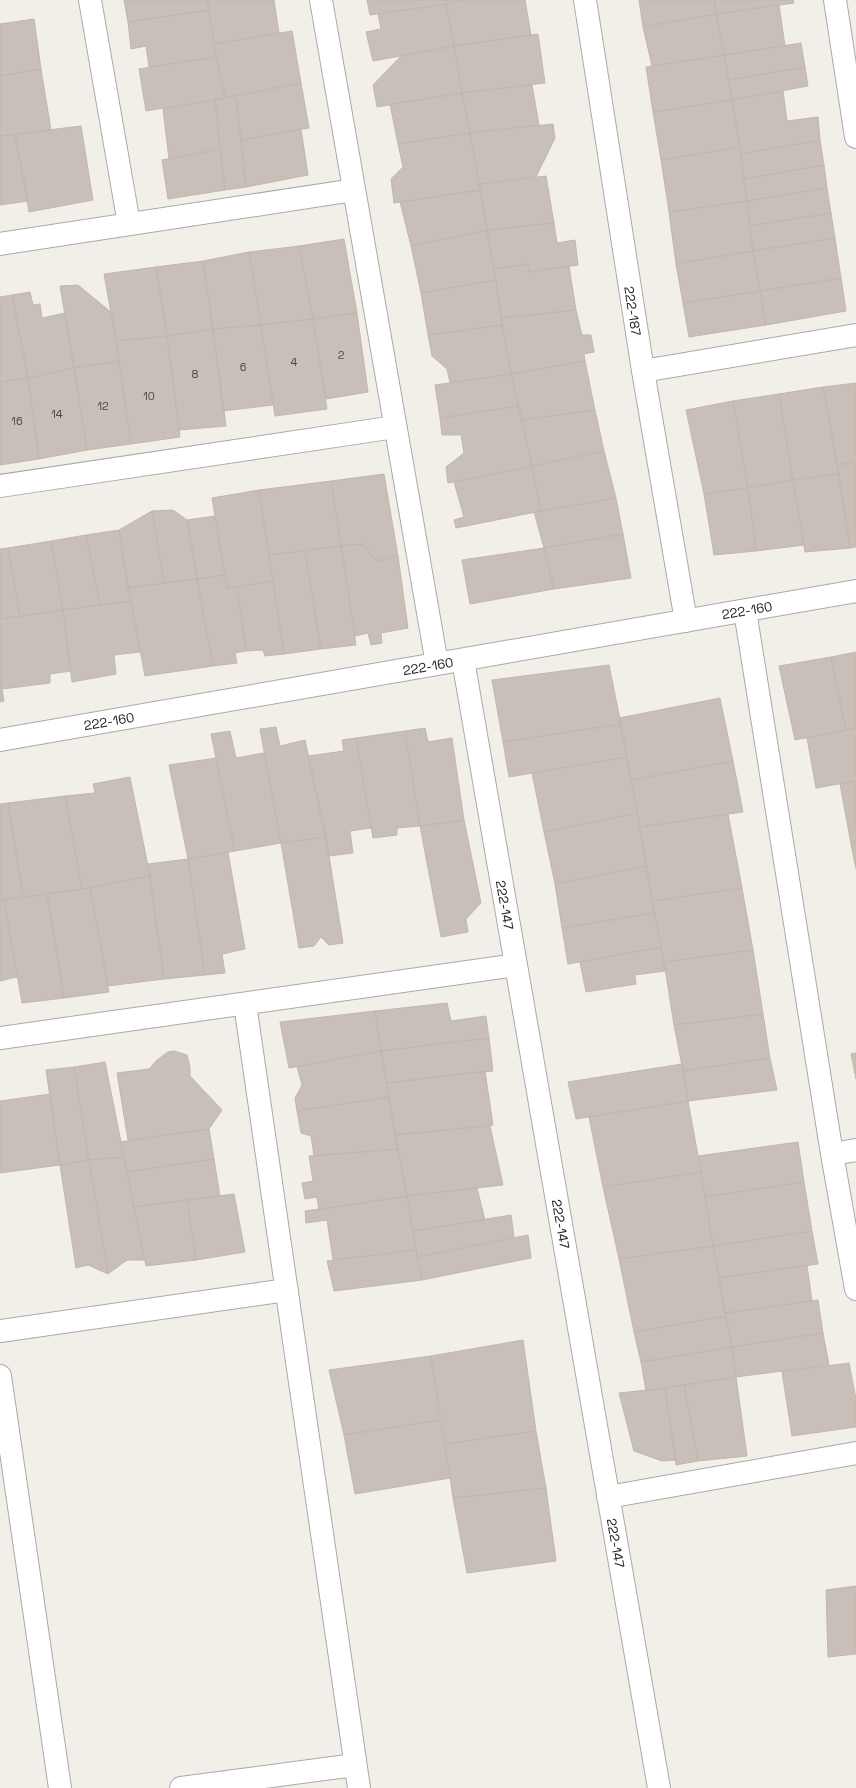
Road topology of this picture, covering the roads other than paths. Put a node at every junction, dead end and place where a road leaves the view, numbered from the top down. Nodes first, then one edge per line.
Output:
1 (90, 0) edge
2 (321, 0) edge
3 (585, 0) edge
4 (835, 0) edge
5 (856, 137) edge
6 (354, 190) junction
7 (129, 224) junction
8 (0, 244) edge
9 (856, 335) edge
10 (642, 371) junction
11 (395, 427) junction
12 (0, 486) edge
13 (856, 591) edge
14 (745, 611) junction
15 (686, 621) junction
16 (463, 660) junction
17 (437, 664) junction
18 (0, 740) edge
19 (516, 965) junction
20 (245, 1004) junction
21 (0, 1038) edge
22 (856, 1150) edge
23 (832, 1154) junction
24 (856, 1289) edge
25 (287, 1290) junction
26 (0, 1331) edge
27 (0, 1376) edge
28 (856, 1453) edge
29 (608, 1497) junction
30 (355, 1765) junction
31 (60, 1788) edge
32 (181, 1788) edge
33 (359, 1788) edge
34 (658, 1788) edge

1 - 7 street
2 - 6 street
3 - 10 street, 222-187
4 - 5 street
6 - 7 street
6 - 11 street
7 - 8 street
9 - 10 street
10 - 15 street, 222-187
11 - 12 street
11 - 17 street
13 - 14 street, 222-160
14 - 15 street, 222-160
14 - 23 street
15 - 16 street, 222-160
16 - 17 street, 222-160
16 - 19 street, 222-147
17 - 18 street, 222-160
19 - 20 street
19 - 29 street, 222-147
20 - 21 street
20 - 25 street
22 - 23 street
23 - 24 street
25 - 26 street
25 - 30 street
27 - 31 street
28 - 29 street
29 - 34 street, 222-147
30 - 32 street
30 - 33 street

